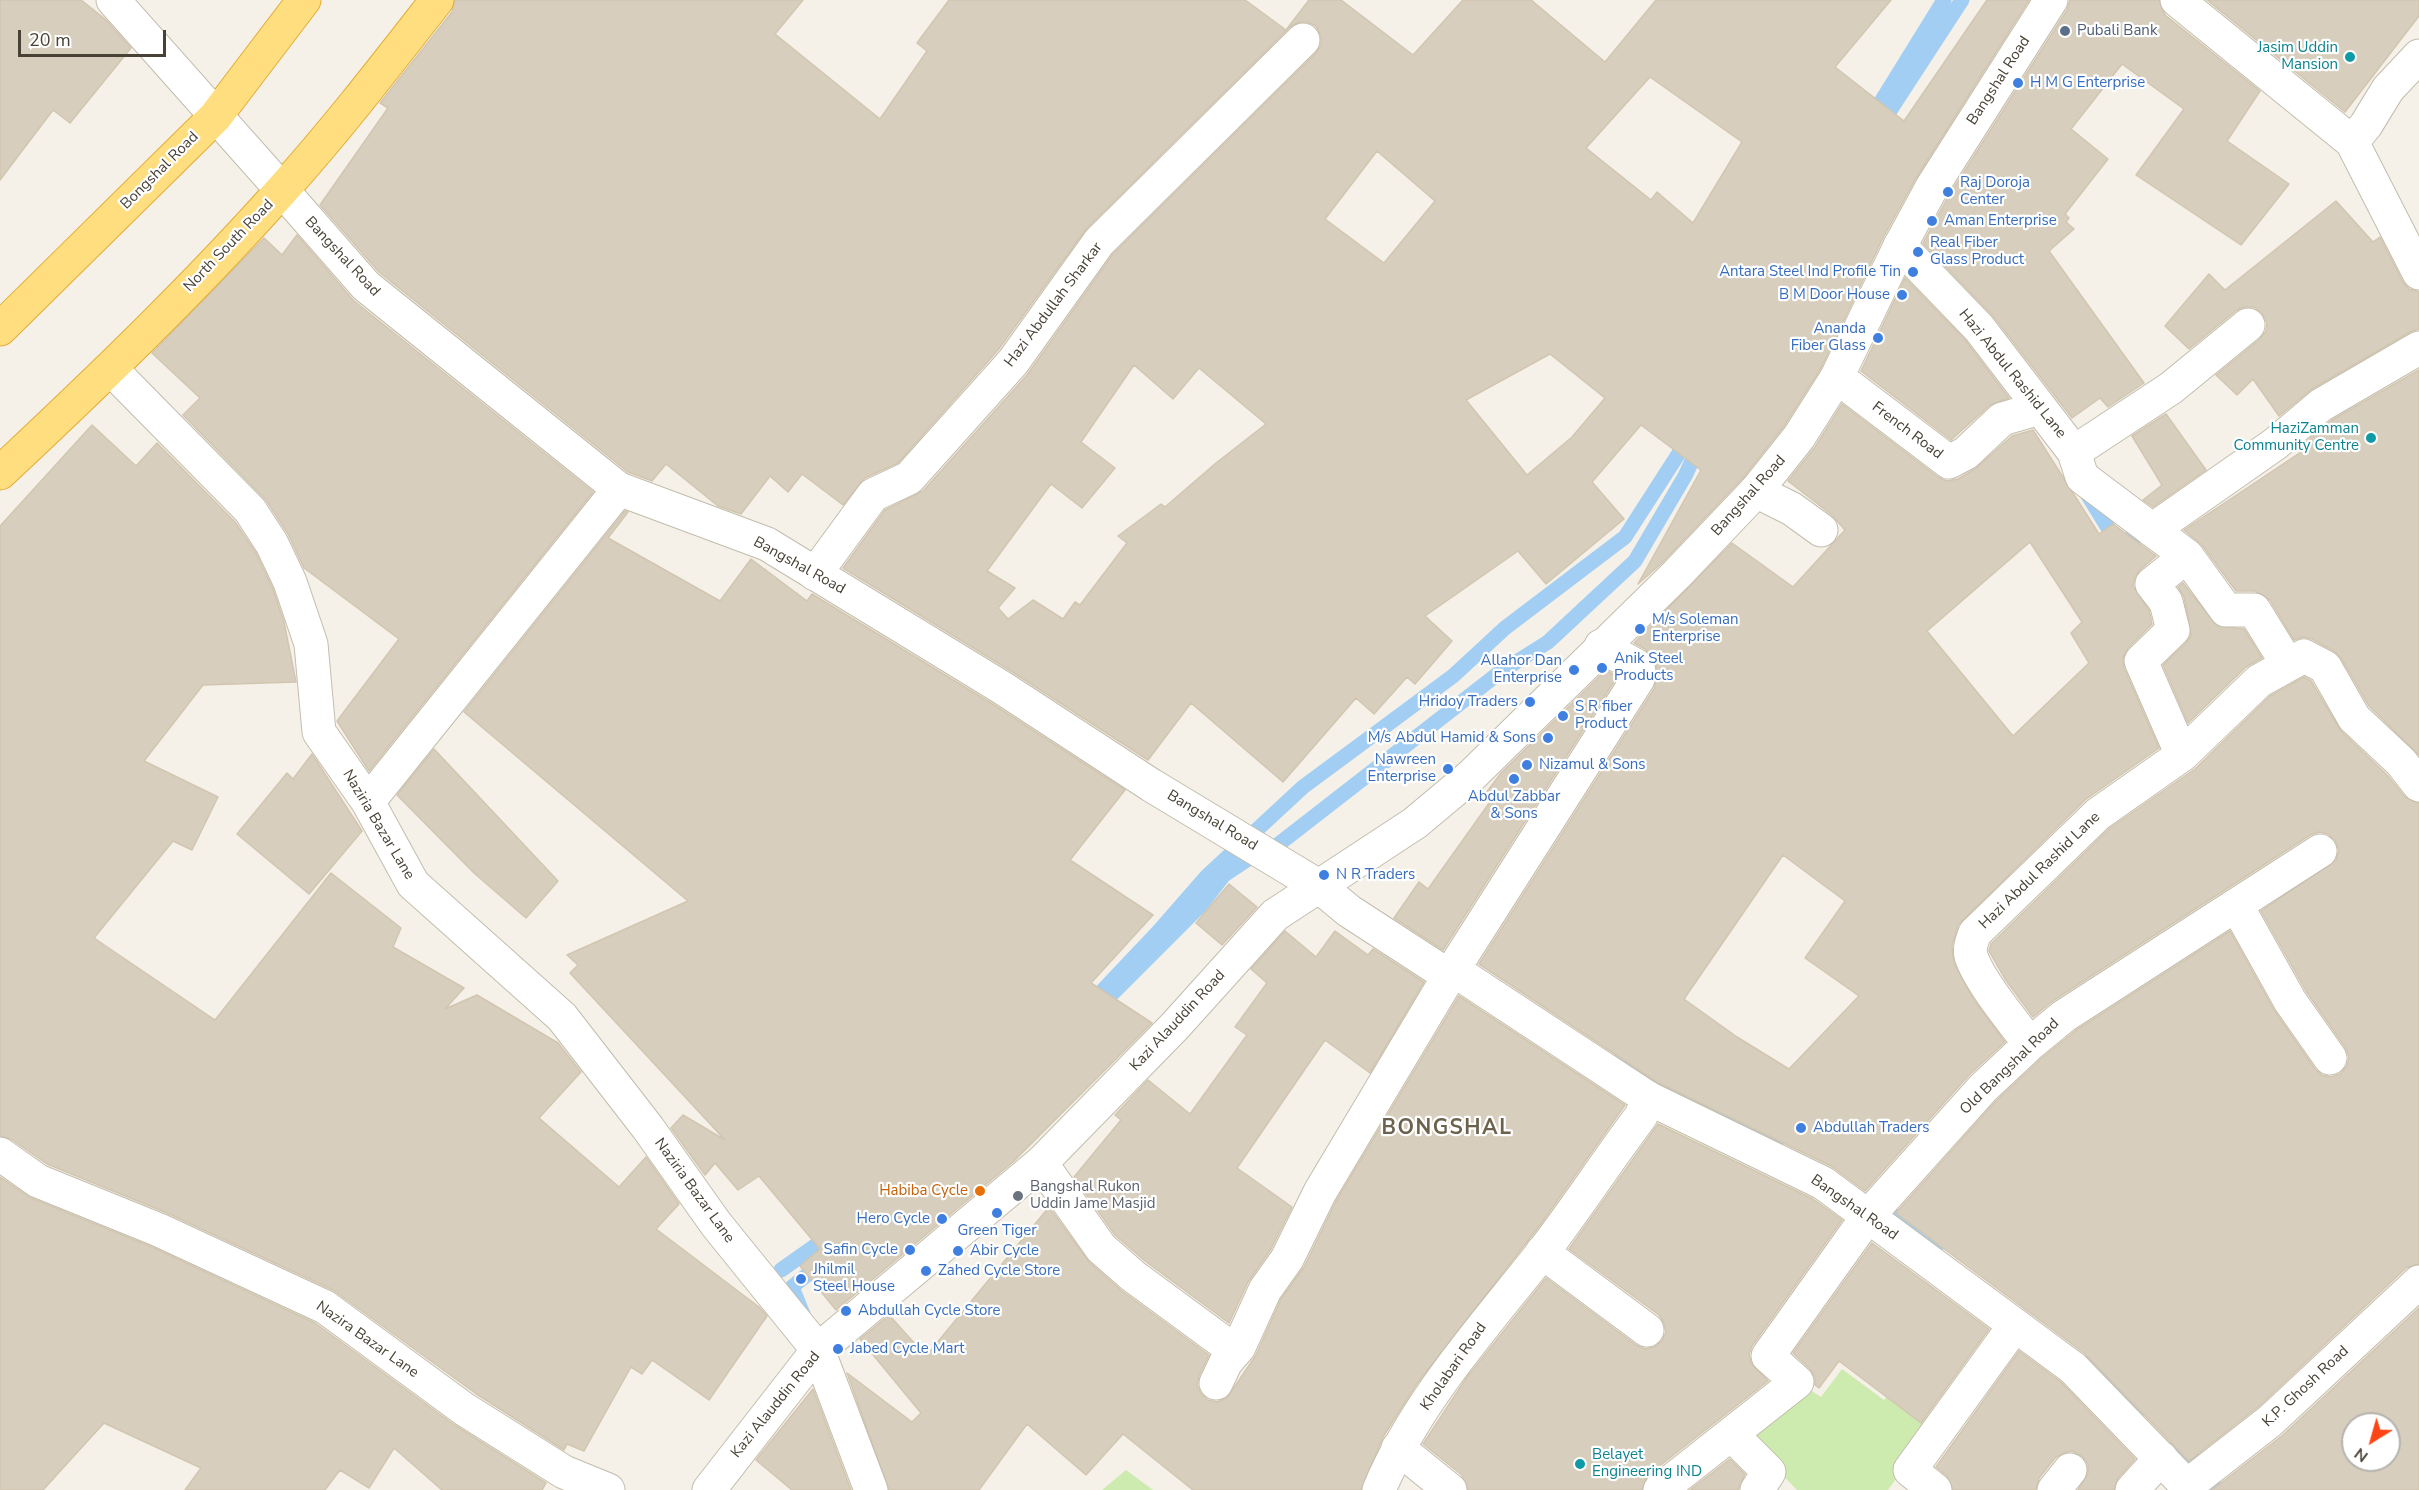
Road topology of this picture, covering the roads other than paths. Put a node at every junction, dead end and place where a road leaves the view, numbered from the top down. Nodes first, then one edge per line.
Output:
1 (113, 0) edge
2 (304, 0) edge
3 (437, 0) edge
4 (2051, 0) edge
5 (2177, 0) edge
6 (1303, 40) dead end
7 (2419, 56) edge
8 (215, 117) junction
9 (2352, 142) junction
10 (282, 190) junction
11 (1899, 246) junction
12 (2419, 273) edge
13 (2248, 325) dead end
14 (0, 329) edge
15 (2419, 348) edge
16 (111, 369) junction
17 (1837, 377) junction
18 (2040, 408) junction
19 (2074, 452) junction
20 (0, 473) edge
21 (619, 489) junction
22 (1756, 491) junction
23 (1821, 530) dead end
24 (2152, 530) junction
25 (2187, 556) junction
26 (815, 574) junction
27 (1600, 646) junction
28 (2288, 665) junction
29 (2182, 755) junction
30 (2419, 785) edge
31 (368, 802) junction
32 (2320, 851) dead end
33 (1320, 887) junction
34 (2237, 906) junction
35 (1450, 973) junction
36 (2030, 1044) junction
37 (2330, 1058) dead end
38 (1648, 1098) junction
39 (0, 1154) edge
40 (1041, 1163) junction
41 (1868, 1216) junction
42 (1542, 1252) junction
43 (2419, 1282) edge
44 (2015, 1325) junction
45 (1647, 1330) dead end
46 (818, 1350) junction
47 (1234, 1352) junction
48 (1216, 1383) dead end
49 (1731, 1434) junction
50 (1398, 1448) junction
51 (2161, 1458) junction
52 (2190, 1488) edge
53 (608, 1490) edge
54 (709, 1490) edge
55 (871, 1490) edge
56 (1379, 1490) edge
57 (1450, 1490) edge
58 (1660, 1490) edge
59 (1757, 1490) edge
60 (1935, 1490) edge
61 (2132, 1490) edge

1 - 8 street, Bangshal Road
2 - 8 highway, Bongshal Road
3 - 10 highway, North South Road
4 - 11 street, Bangshal Road
5 - 9 street
6 - 26 street, Hazi Abdullah Sharkar
7 - 9 street
8 - 10 street, Bangshal Road
8 - 14 highway, Bongshal Road
9 - 12 street
10 - 16 highway, North South Road
10 - 21 street, Bangshal Road
11 - 17 street, Bangshal Road
11 - 18 street, Hazi Abdul Rashid Lane
13 - 19 street, Hazi Abdul Rashid Lane
15 - 24 street
16 - 20 highway, North South Road
16 - 31 street, Naziria Bazar Lane
17 - 18 street, French Road
17 - 22 street, Bangshal Road
18 - 19 street, Hazi Abdul Rashid Lane
19 - 24 street, Hazi Abdul Rashid Lane
21 - 26 street, Bangshal Road
21 - 31 street
22 - 23 street
22 - 27 street, Bangshal Road
24 - 25 street, Hazi Abdul Rashid Lane
25 - 28 street, Hazi Abdul Rashid Lane
25 - 29 street
26 - 33 street, Bangshal Road
27 - 33 street, Bangshal Road
27 - 35 street
28 - 29 street, Hazi Abdul Rashid Lane
28 - 30 street, Hazi Abdul Rashid Lane
29 - 36 street, Hazi Abdul Rashid Lane
31 - 46 street, Naziria Bazar Lane
32 - 34 street, Old Bangshal Road
33 - 35 street, Bangshal Road
33 - 40 street, Kazi Alauddin Road
34 - 36 street, Old Bangshal Road
34 - 37 street
35 - 38 street, Bangshal Road
35 - 47 street
36 - 41 street, Old Bangshal Road
38 - 41 street, Bangshal Road
38 - 42 street, Kholabari Road
39 - 53 street, Nazira Bazar Lane
40 - 46 street, Kazi Alauddin Road
40 - 47 street
41 - 44 street, Bangshal Road
41 - 49 street, Old Bangshal Road
42 - 45 street
42 - 50 street, Kholabari Road
43 - 52 street, K.P. Ghosh Road
44 - 51 street, Bangshal Road
44 - 60 street
46 - 54 street, Kazi Alauddin Road
46 - 55 street, Naziria Bazar Lane
47 - 48 street
49 - 58 street
49 - 59 street
50 - 56 street, Kholabari Road
50 - 57 street
51 - 52 street, Bangshal Road
51 - 61 street

